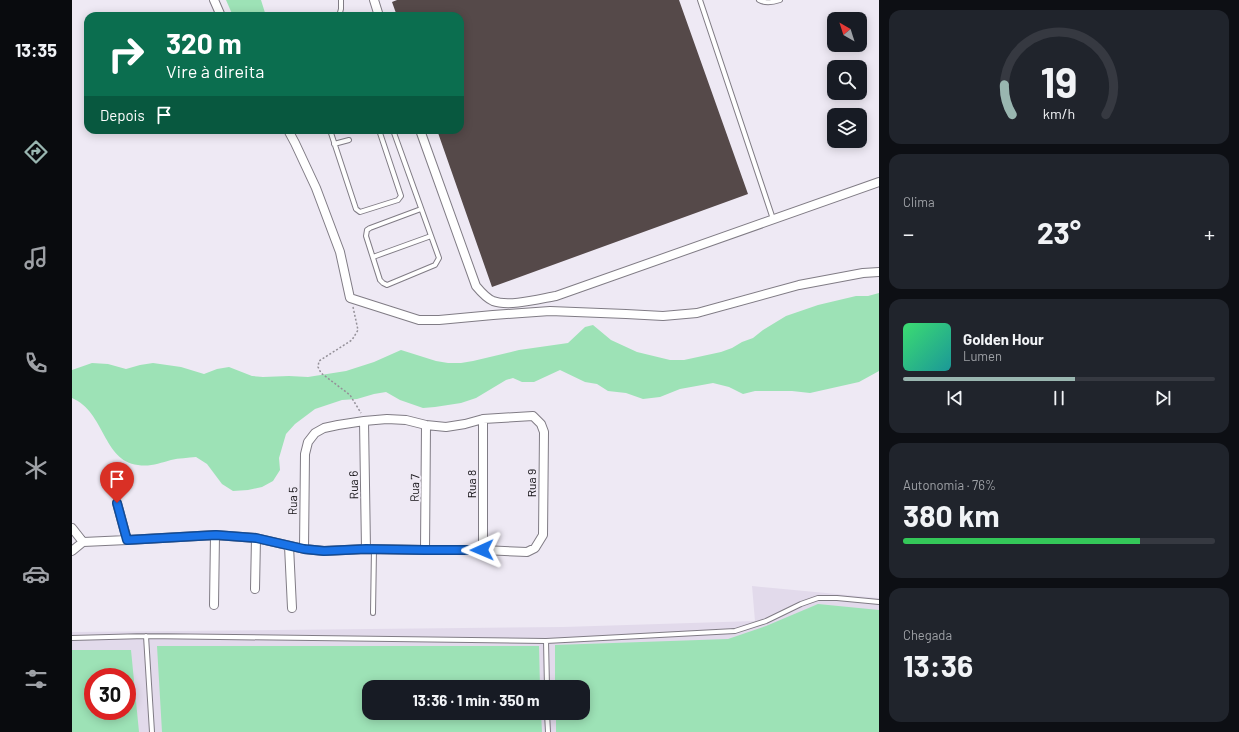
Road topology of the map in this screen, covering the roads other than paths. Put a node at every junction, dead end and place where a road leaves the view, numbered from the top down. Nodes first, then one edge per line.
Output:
1 (214, 0) edge
2 (220, 0) edge
3 (341, 0) edge
4 (374, 0) edge
5 (700, 0) edge
6 (759, 0) edge
7 (780, 0) edge
8 (219, 12) edge
9 (225, 12) edge
10 (340, 12) edge
11 (378, 12) edge
12 (291, 134) edge
13 (331, 134) edge
14 (380, 134) edge
15 (394, 134) edge
16 (421, 134) edge
17 (349, 140) dead end
18 (334, 144) junction
19 (879, 182) edge
20 (421, 209) junction
21 (773, 220) junction
22 (431, 236) junction
23 (373, 257) junction
24 (879, 272) edge
25 (483, 419) junction
26 (364, 421) junction
27 (426, 425) junction
28 (117, 503) dead end
29 (72, 528) edge
30 (216, 535) junction
31 (256, 538) junction
32 (127, 540) junction
33 (83, 542) junction
34 (289, 546) junction
35 (304, 549) junction
36 (370, 549) junction
37 (425, 550) junction
38 (482, 550) junction
39 (72, 551) edge
40 (254, 589) dead end
41 (879, 602) edge
42 (214, 604) dead end
43 (292, 608) dead end
44 (373, 613) dead end
45 (146, 636) junction
46 (72, 638) edge
47 (546, 641) junction
48 (547, 680) edge
49 (547, 720) edge
50 (152, 732) edge
51 (548, 732) edge

1 - 8 street
2 - 9 street
3 - 10 lane
4 - 11 street
5 - 21 lane
6 - 7 lane
12 - 24 street
13 - 18 lane
14 - 18 lane
15 - 20 lane
16 - 21 street
17 - 18 lane
19 - 21 street
20 - 22 lane
20 - 23 lane
22 - 23 lane
22 - 23 lane
25 - 27 street
25 - 38 street, Rua 8
25 - 38 street, Rua 9
26 - 27 street
26 - 35 street, Rua 5
26 - 36 street, Rua 6
27 - 37 street, Rua 7
28 - 32 street
29 - 33 street
30 - 31 street
30 - 32 street
30 - 42 street
31 - 34 street
31 - 40 street
32 - 33 street
33 - 39 street
34 - 35 street
34 - 43 street
35 - 36 street
36 - 37 street
36 - 44 lane
37 - 38 street
41 - 47 lane
45 - 46 lane
45 - 47 lane
45 - 50 lane
47 - 48 lane
49 - 51 lane

